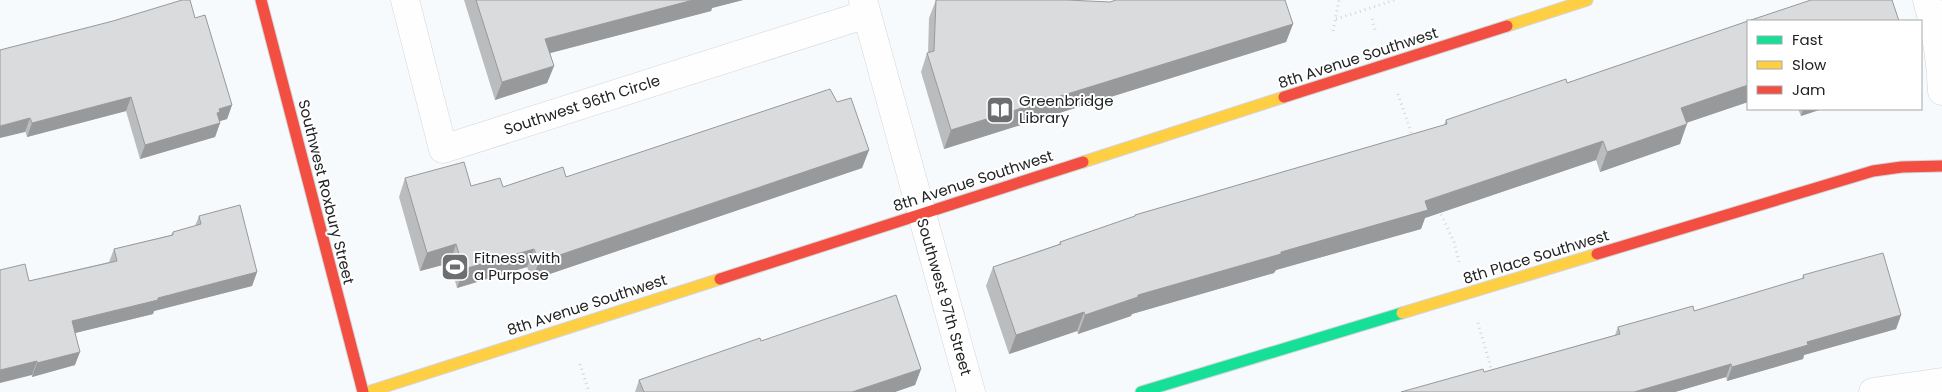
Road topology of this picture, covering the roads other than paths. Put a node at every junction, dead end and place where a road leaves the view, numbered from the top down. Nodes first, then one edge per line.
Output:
1 (261, 0) edge
2 (405, 0) edge
3 (1587, 0) edge
4 (1927, 0) edge
5 (865, 7) edge
6 (1942, 91) edge
7 (1942, 166) edge
8 (920, 213) junction
9 (1942, 382) edge
10 (363, 392) edge
11 (368, 392) edge
12 (971, 392) edge
13 (1141, 392) edge
14 (1873, 392) edge

1 - 10 street, Southwest Roxbury Street
2 - 5 street, Southwest 96th Circle
3 - 8 street, 8th Avenue Southwest
4 - 6 street
5 - 8 street, Southwest 97th Street
7 - 13 street, 8th Place Southwest
8 - 11 street, 8th Avenue Southwest
8 - 12 street, Southwest 97th Street
9 - 14 street

